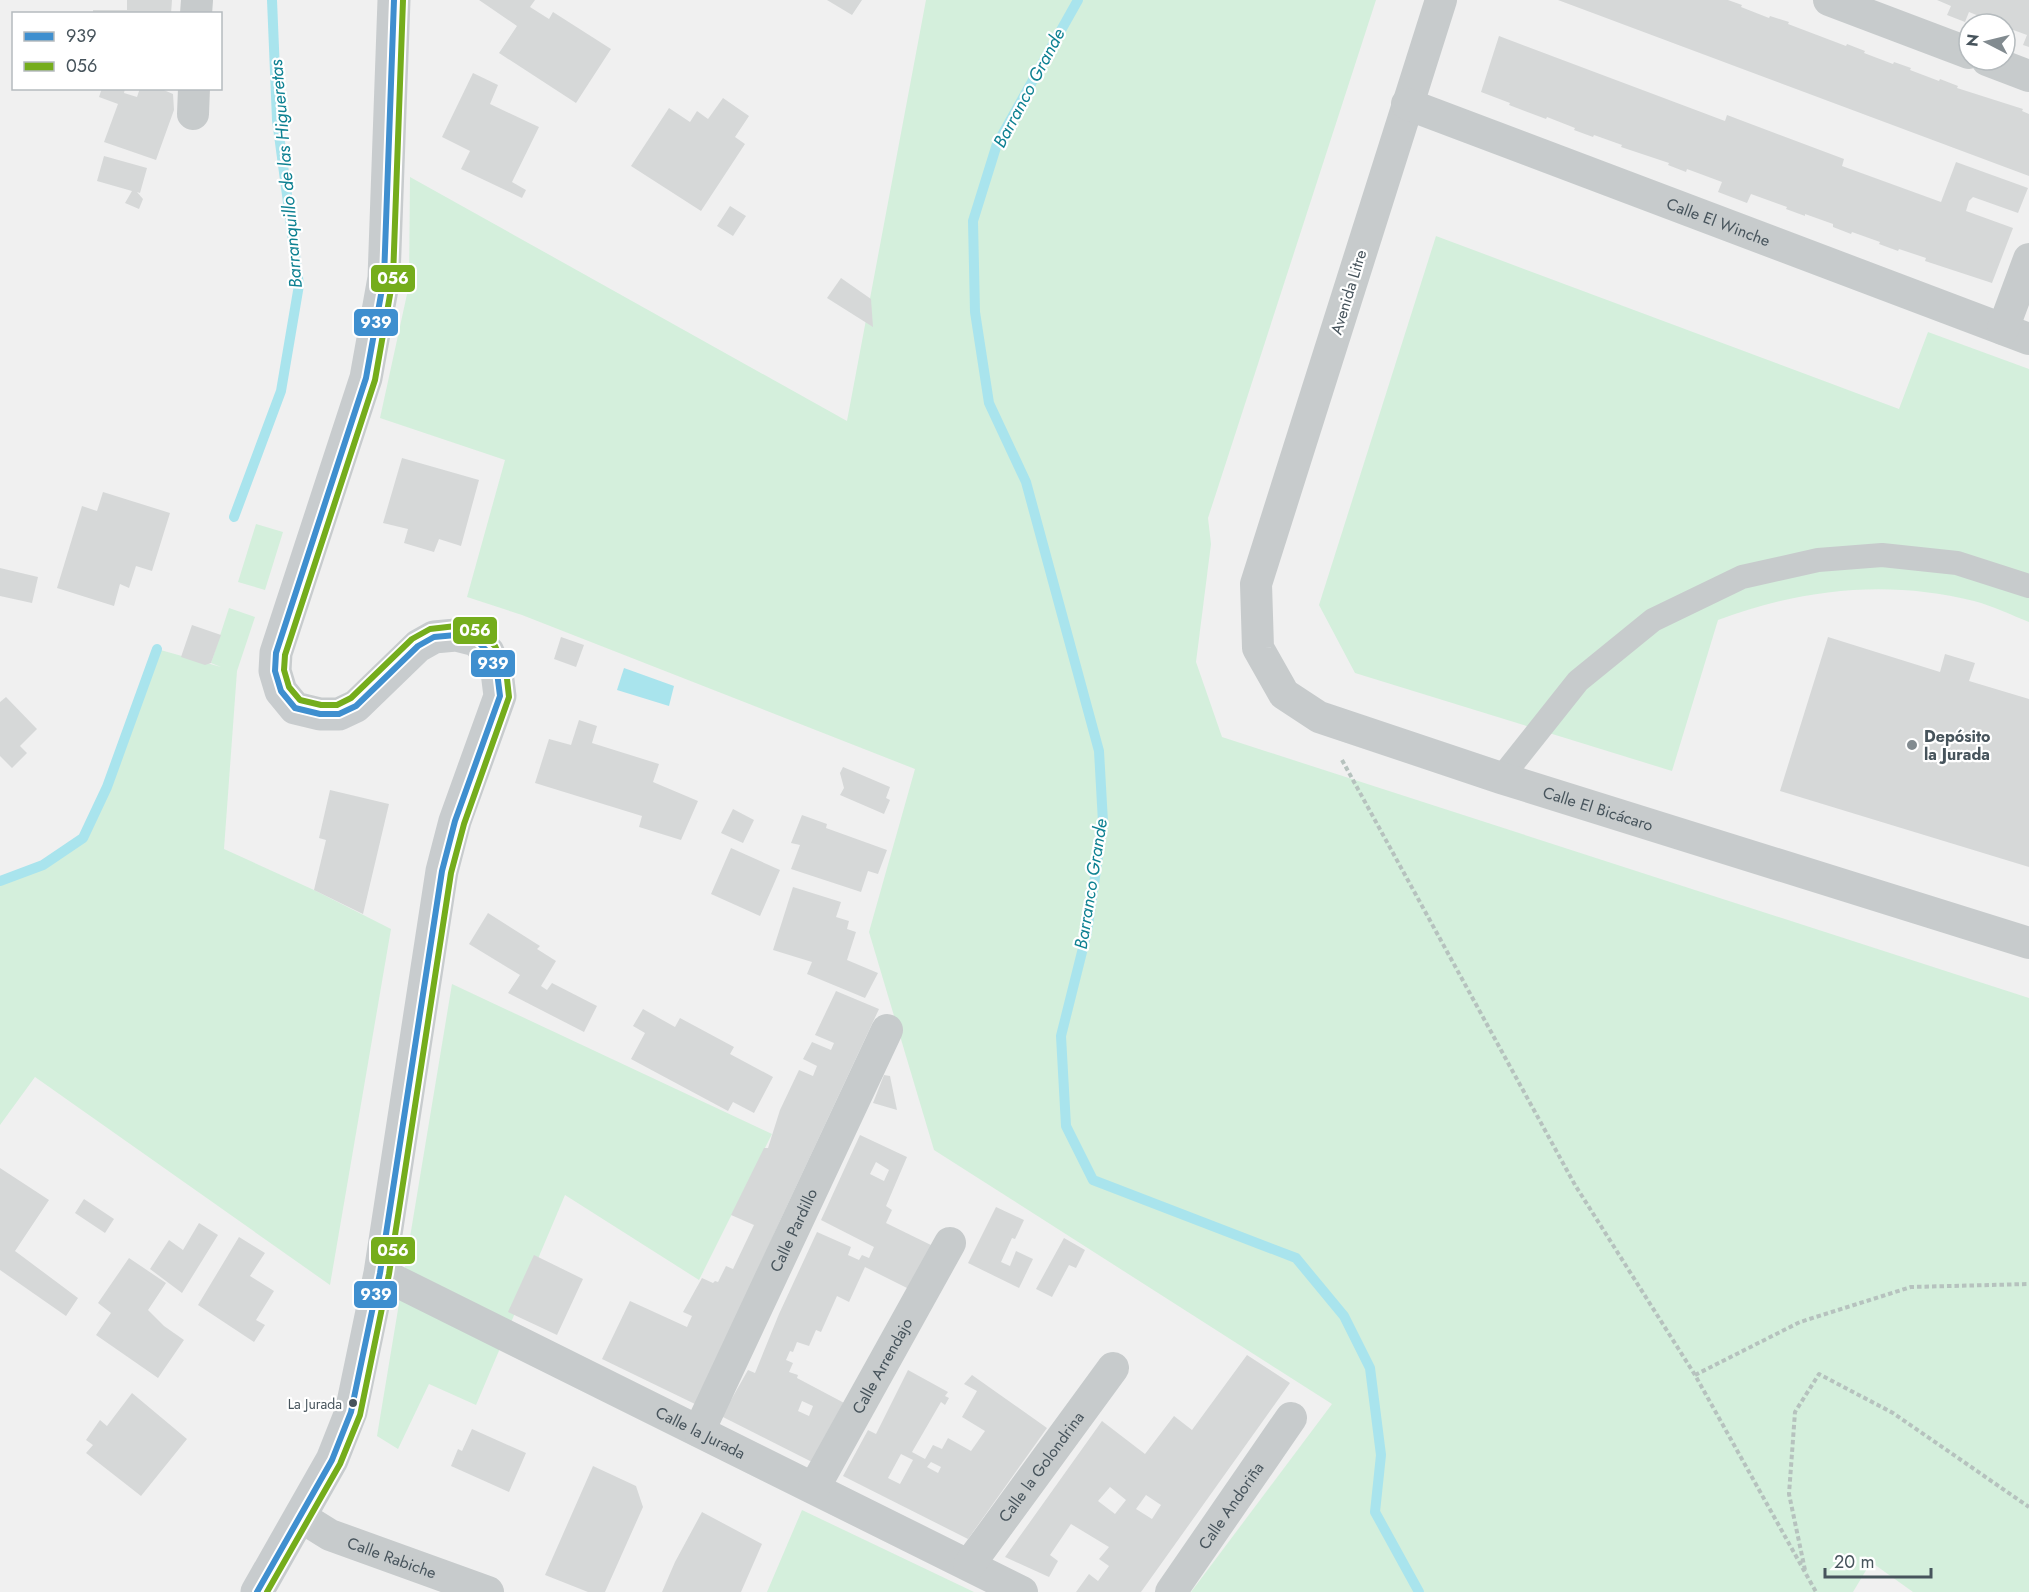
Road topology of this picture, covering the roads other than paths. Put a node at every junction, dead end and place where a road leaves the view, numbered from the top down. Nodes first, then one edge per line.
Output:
1 (394, 0) edge
2 (1441, 0) edge
3 (1829, 0) edge
4 (1957, 48) edge
5 (1407, 104) junction
6 (2029, 259) edge
7 (2016, 334) edge
8 (1256, 584) joint
9 (2029, 586) edge
10 (1501, 778) junction
11 (2029, 943) edge
12 (887, 1030) dead end
13 (950, 1244) dead end
14 (380, 1273) junction
15 (1113, 1368) dead end
16 (1291, 1418) dead end
17 (699, 1431) junction
18 (814, 1488) junction
19 (301, 1517) junction
20 (969, 1565) junction
21 (257, 1592) edge
22 (488, 1592) edge
23 (1022, 1592) edge
24 (1171, 1592) edge

1 - 14 main road
2 - 5 street, Avenida Litre
3 - 4 street
5 - 7 street, Calle El Winche
5 - 8 street, Avenida Litre
6 - 7 street
8 - 10 street, Calle El Bicácaro
9 - 10 street
10 - 11 street, Calle El Bicácaro
12 - 17 street, Calle Pardillo
13 - 18 street, Calle Arrendajo
14 - 17 street, Calle la Jurada
14 - 19 main road
15 - 20 street, Calle la Golondrina
16 - 24 street, Calle Andoriña
17 - 18 street, Calle la Jurada
18 - 20 street, Calle la Jurada
19 - 21 main road
19 - 22 street, Calle Rabiche
20 - 23 street, Calle la Jurada

